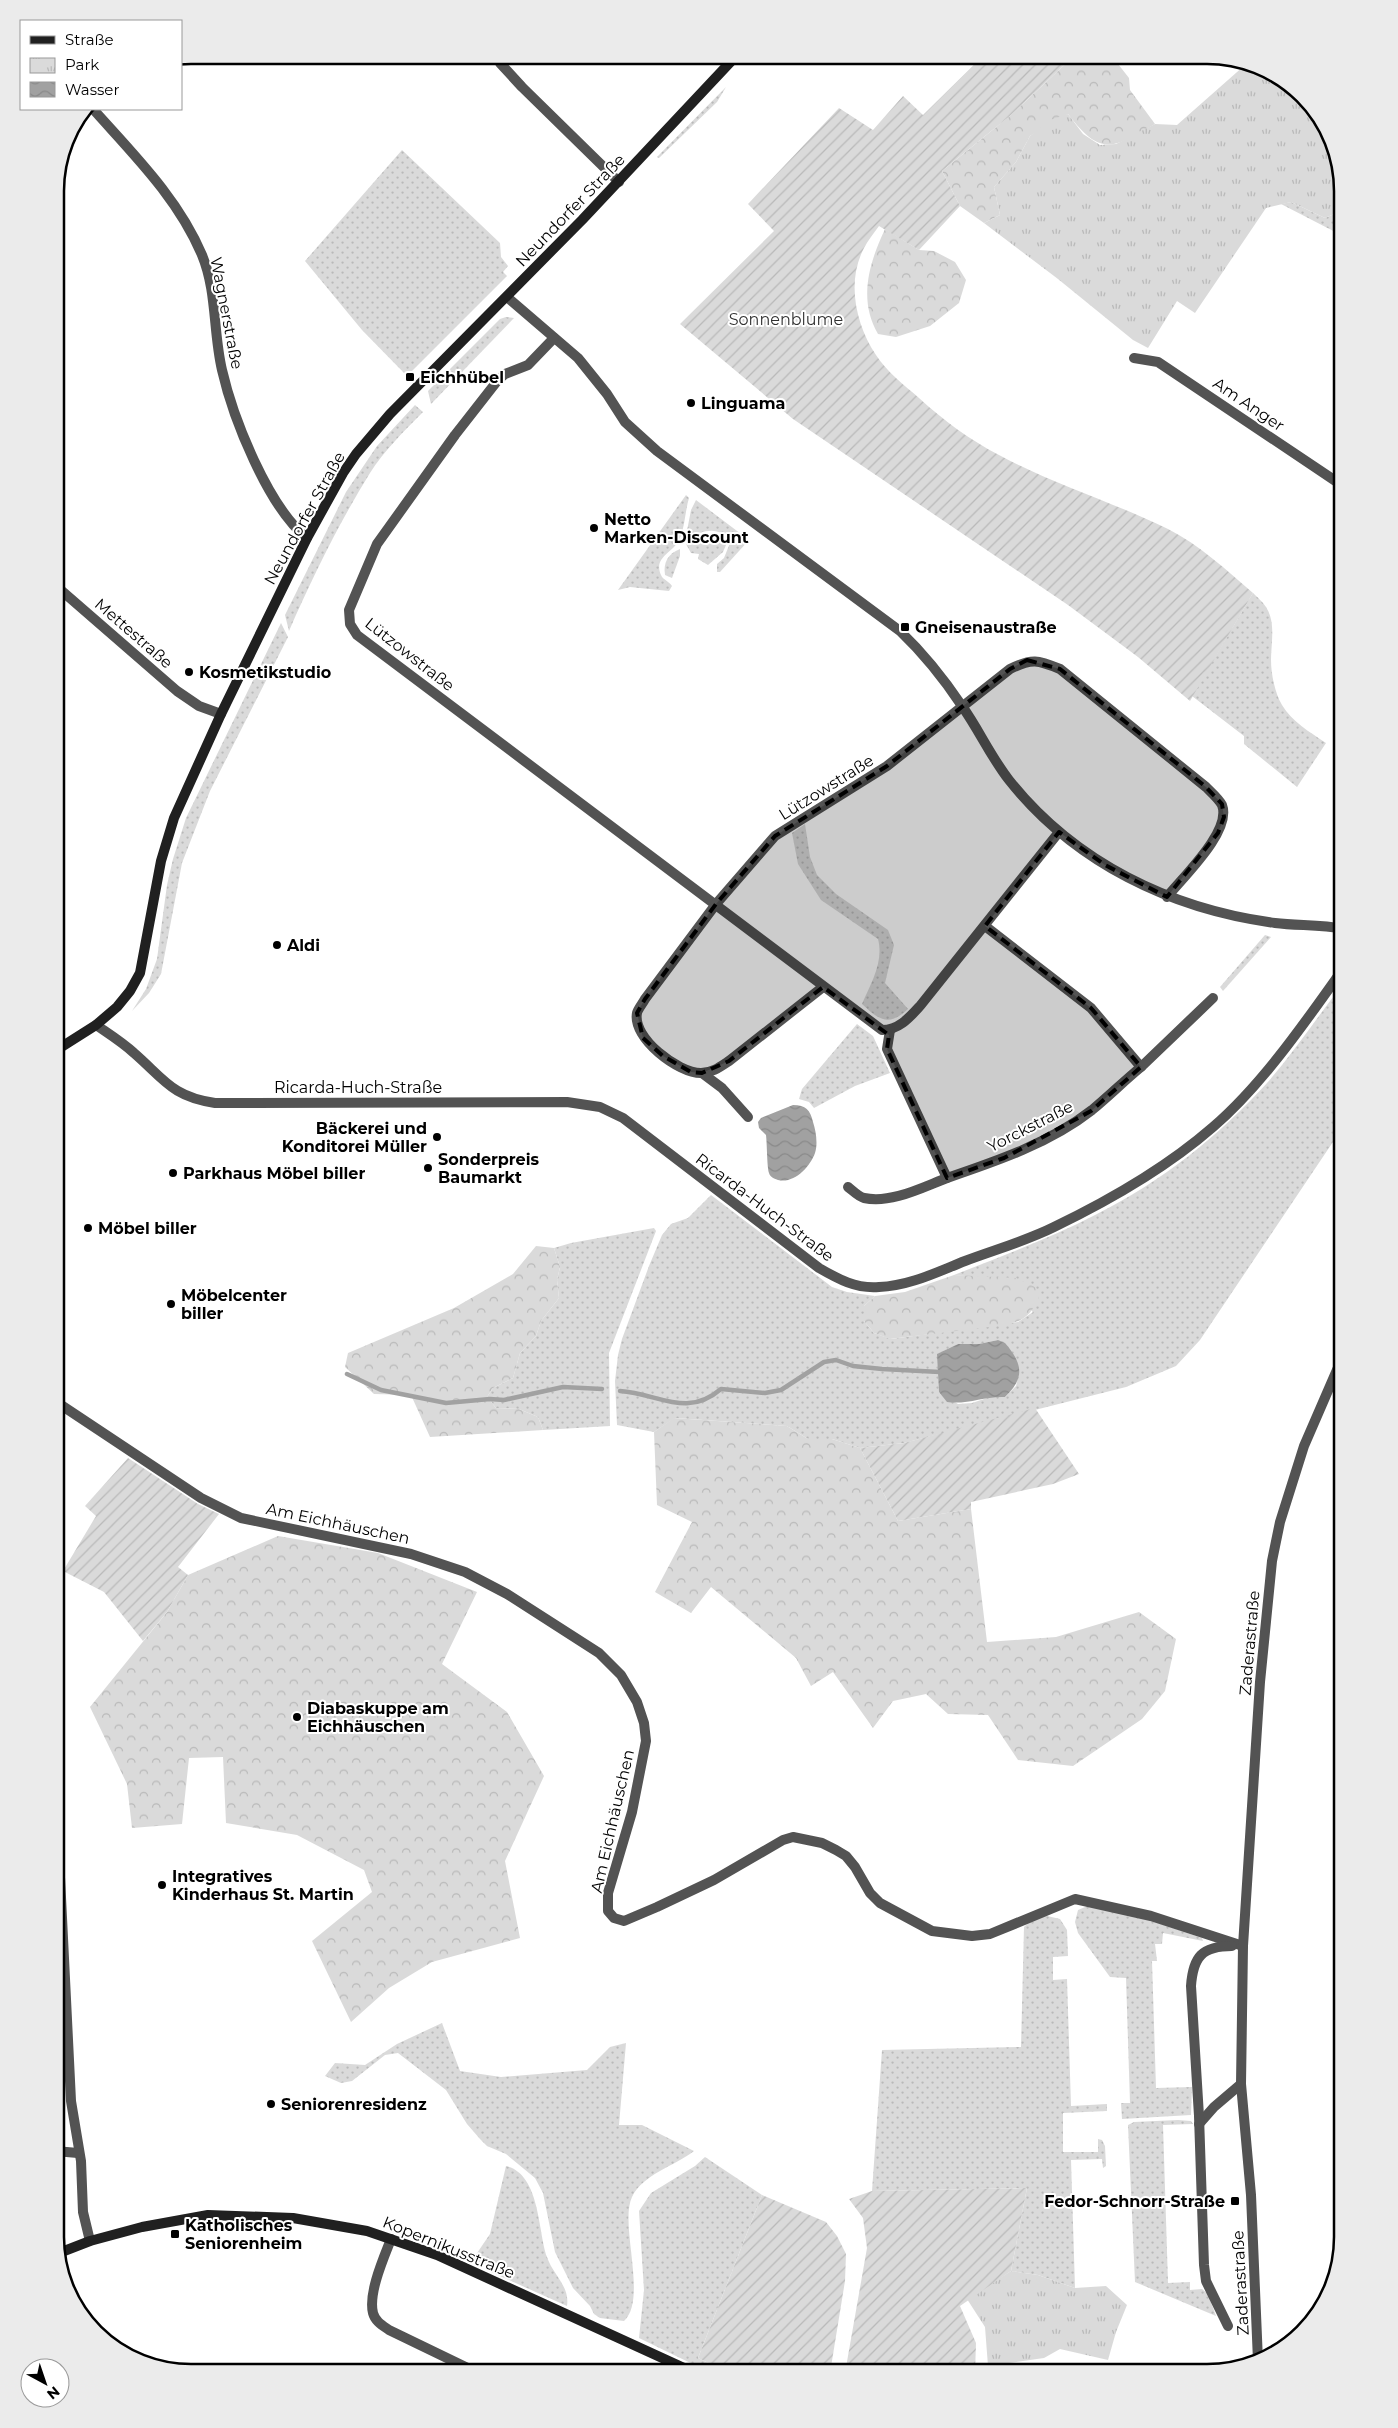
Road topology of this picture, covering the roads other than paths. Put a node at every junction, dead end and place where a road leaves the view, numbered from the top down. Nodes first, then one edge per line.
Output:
1 (501, 64) edge
2 (729, 64) edge
3 (95, 110) edge
4 (619, 182) junction
5 (507, 297) junction
6 (554, 338) junction
7 (1134, 358) dead end
8 (1334, 480) edge
9 (307, 538) junction
10 (64, 592) edge
11 (963, 707) junction
12 (221, 714) junction
13 (1059, 832) junction
14 (1167, 897) junction
15 (716, 904) junction
16 (985, 926) junction
17 (1334, 929) edge
18 (1334, 981) edge
19 (823, 987) junction
20 (1213, 998) dead end
21 (96, 1025) junction
22 (886, 1030) junction
23 (64, 1045) edge
24 (1141, 1067) junction
25 (702, 1074) junction
26 (748, 1117) dead end
27 (947, 1178) junction
28 (848, 1187) dead end
29 (1334, 1377) edge
30 (64, 1407) edge
31 (1243, 1946) junction
32 (64, 1959) edge
33 (1241, 2084) junction
34 (1199, 2124) junction
35 (64, 2152) edge
36 (78, 2153) junction
37 (391, 2239) junction
38 (90, 2241) junction
39 (65, 2251) edge
40 (1228, 2326) dead end
41 (1258, 2353) edge
42 (459, 2364) edge
43 (677, 2364) edge

1 - 4 street
2 - 4 street, Neundorfer Straße
3 - 9 street, Wagnerstraße
4 - 5 street, Neundorfer Straße
5 - 6 street
5 - 9 street, Neundorfer Straße
6 - 11 street
6 - 15 street, Lützowstraße
7 - 8 street, Am Anger
9 - 12 street, Neundorfer Straße
10 - 12 street, Mettestraße
11 - 13 street
11 - 14 street
11 - 15 street, Lützowstraße
12 - 21 street, Neundorfer Straße
13 - 14 street
13 - 16 street
14 - 17 street
15 - 19 street, Lützowstraße
15 - 25 street, Lützowstraße
16 - 22 street
16 - 24 street
18 - 21 street, Ricarda-Huch-Straße
19 - 22 street, Lützowstraße
19 - 25 street
20 - 24 street, Yorckstraße
21 - 23 street, Neundorfer Straße
22 - 27 street
24 - 27 street, Yorckstraße
25 - 26 street, Lützowstraße
27 - 28 street, Yorckstraße
29 - 31 street, Zaderastraße
30 - 31 street, Am Eichhäuschen
31 - 33 street, Zaderastraße
31 - 34 street, Zaderastraße
32 - 36 street
33 - 34 street
33 - 41 street, Zaderastraße
34 - 40 street, Zaderastraße
35 - 36 street
36 - 38 street
37 - 38 street, Kopernikusstraße
37 - 42 street
37 - 43 street, Kopernikusstraße
38 - 39 street, Kopernikusstraße

